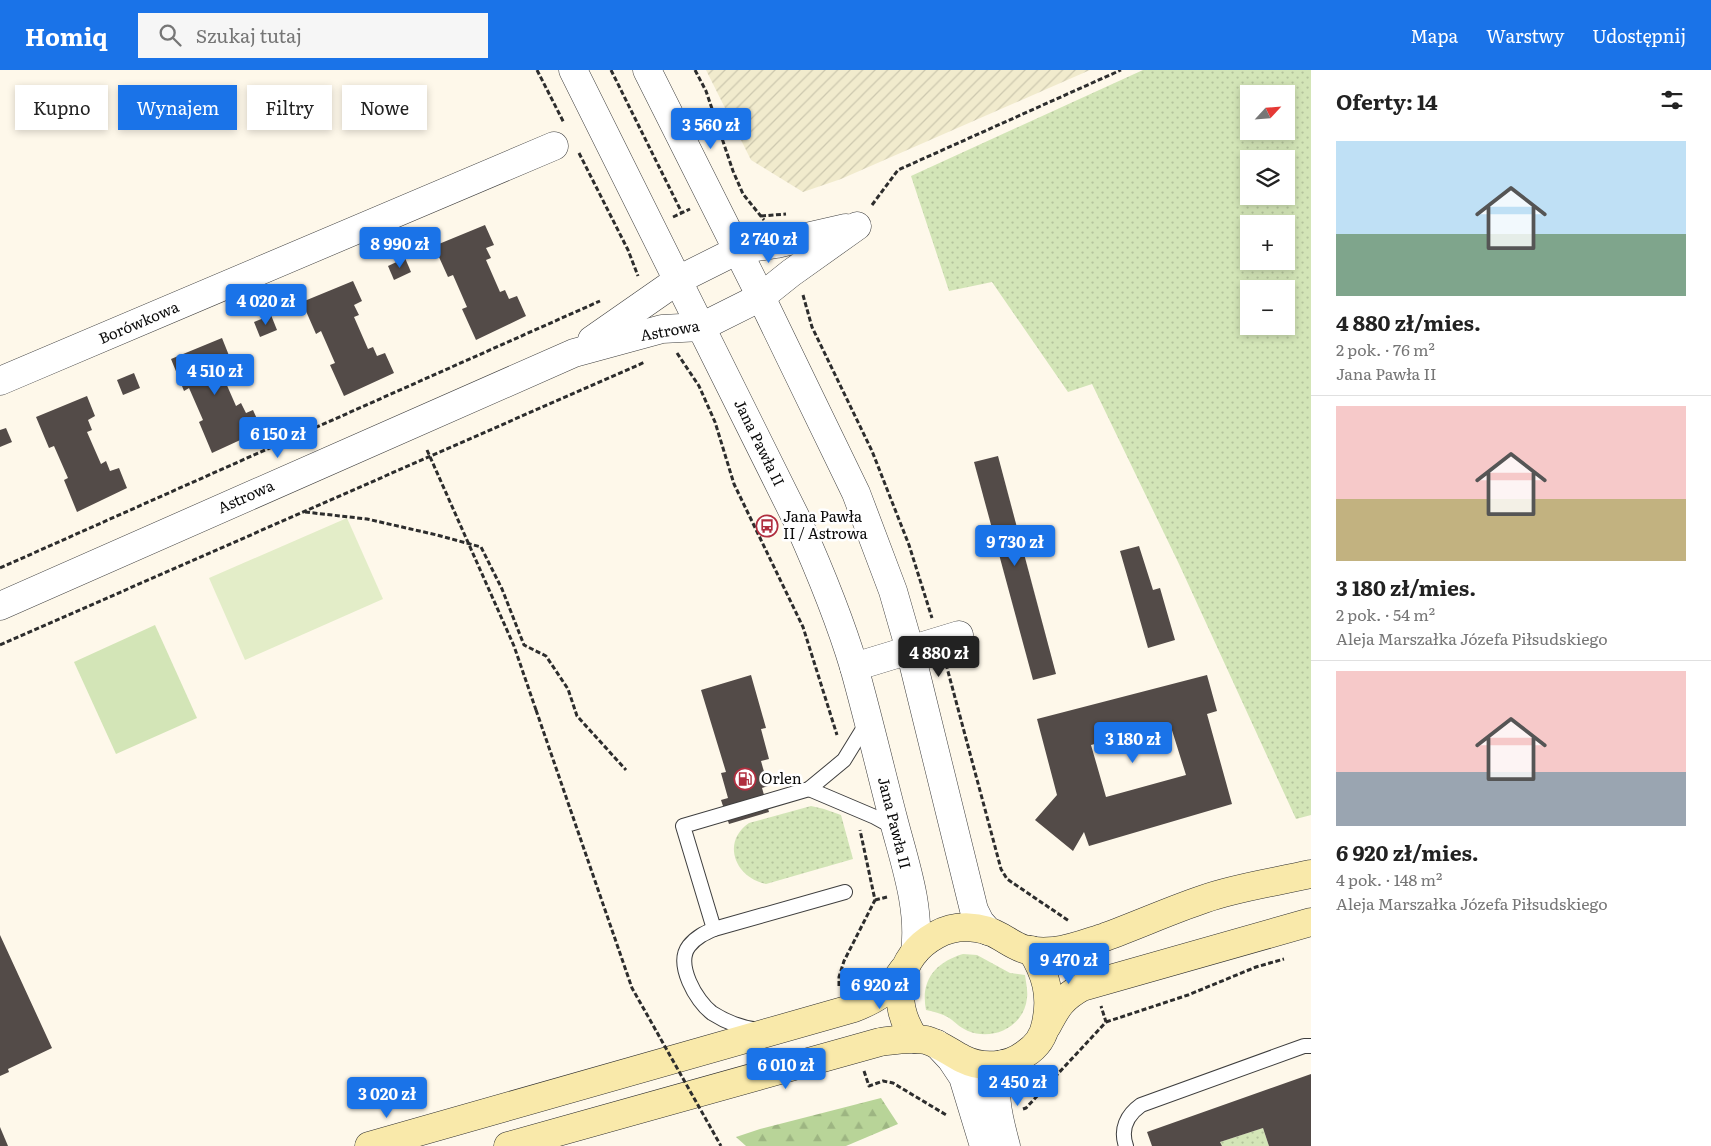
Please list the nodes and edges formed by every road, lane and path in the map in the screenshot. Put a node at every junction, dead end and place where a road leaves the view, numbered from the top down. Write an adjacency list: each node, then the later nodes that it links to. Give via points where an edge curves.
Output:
1 (538, 70): 7 (path)
2 (573, 70): 12 (street, Jana Pawła II)
3 (611, 70): 10 (path)
4 (648, 70): 9 (street)
5 (695, 70): 8 (path, via 706,91)
6 (1121, 70): 11 (path, via 898,170)
7 (566, 142): 13 (path); 25 (street, Borówkowa)
8 (739, 185): 9 (path); 14 (path)
9 (712, 198): 10 (path); 15 (street)
10 (682, 213): 12 (path)
11 (856, 226): 14 (street, Astrowa); 16 (street, Astrowa)
12 (652, 228): 13 (path); 17 (street, Jana Pawła II)
13 (624, 242): 20 (path)
14 (776, 244): 15 (street, Astrowa)
15 (738, 250): 17 (street, Astrowa); 18 (street)
16 (791, 273): 18 (street, Astrowa); 32 (path, via 805,298 812,327 872,451 909,545)
17 (678, 280): 20 (street, Astrowa); 21 (street, Jana Pawła II)
18 (762, 297): 21 (street, Astrowa); 35 (street, via 856,493 893,592)
19 (606, 299): 30 (path)
20 (649, 302): 23 (street, Astrowa)
21 (701, 327): 22 (street, Astrowa); 37 (street, Jana Pawła II, via 798,522)
22 (662, 329): 23 (street, Astrowa); 39 (path, via 699,386 715,422 734,484 803,627)
23 (574, 352): 31 (street, Astrowa)
24 (648, 361): 27 (path)
25 (0, 381)
26 (427, 450): 27 (path)
27 (430, 457): 28 (path); 29 (path)
28 (304, 512): 29 (path, via 367,519); 34 (path)
29 (469, 544): 40 (path, via 481,547 502,588 524,646 546,656 568,689 577,716); 62 (path, bridge, via 514,646 632,988)
30 (0, 568)
31 (0, 606)
32 (932, 619)
33 (959, 635): 35 (street)
34 (0, 645)
35 (910, 650): 37 (street); 50 (street, via 969,893 980,922)
36 (945, 661): 44 (path)
37 (854, 667): 38 (street, Jana Pawła II)
38 (868, 721): 41 (lane, via 844,760); 43 (street, Jana Pawła II)
39 (838, 738)
40 (626, 770)
41 (809, 789): 43 (lane); 49 (lane, via 683,826)
42 (859, 827): 47 (path)
43 (895, 828): 53 (street, Jana Pawła II, via 914,904 917,938)
44 (1001, 868)
45 (1311, 874): 51 (main road, via 1206,898 1082,945 1057,950)
46 (845, 892): 49 (lane)
47 (875, 900)
48 (1311, 922): 55 (main road, via 1082,987 1063,999)
49 (714, 928): 56 (lane, via 688,947 684,963 696,996 711,1012 731,1023)
50 (988, 930): 51 (main road, via 1016,946); 53 (main road, via 965,927 943,932 921,945)
51 (1031, 950): 55 (main road, via 1047,985 1049,1009)
52 (1293, 956): 54 (path)
53 (909, 961): 56 (main road, via 887,991 866,1003); 57 (main road, via 900,995 902,1014 907,1026)
54 (1106, 1022)
55 (1045, 1030): 59 (main road, via 1029,1052)
56 (774, 1032): 60 (main road)
57 (926, 1041): 59 (main road, via 977,1064); 61 (main road, via 892,1040 864,1046); 63 (street, via 951,1059 963,1077)
58 (1311, 1046): 65 (lane, via 1141,1105 1133,1111 1124,1127)
59 (1003, 1064): 64 (street, via 996,1100)
60 (369, 1146)
61 (508, 1146)
62 (721, 1146)
63 (984, 1146)
64 (1006, 1146)
65 (1126, 1146)

